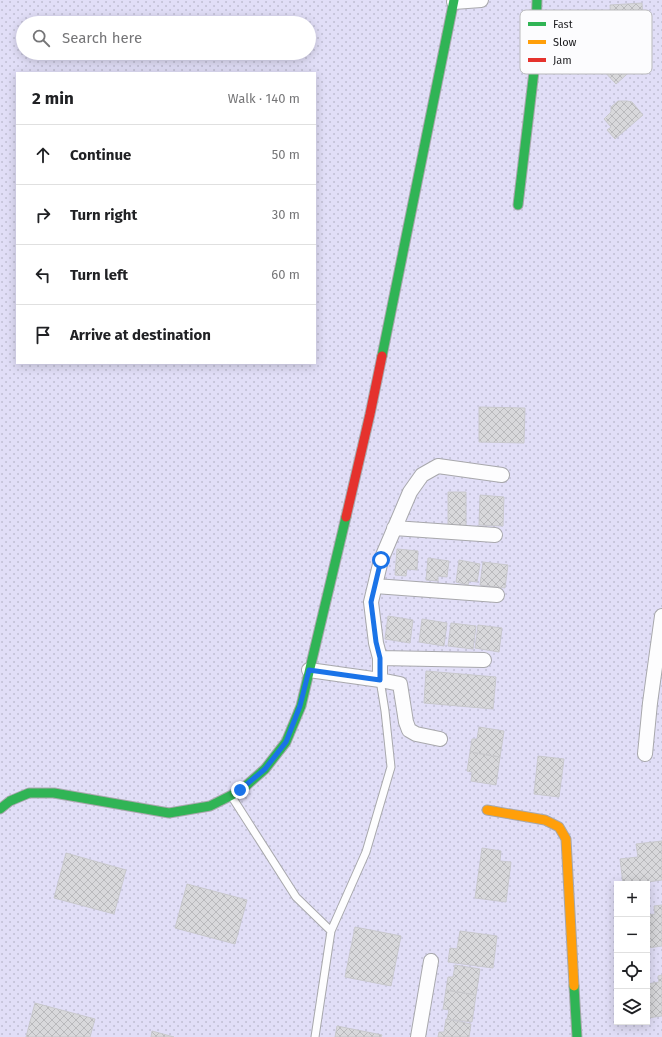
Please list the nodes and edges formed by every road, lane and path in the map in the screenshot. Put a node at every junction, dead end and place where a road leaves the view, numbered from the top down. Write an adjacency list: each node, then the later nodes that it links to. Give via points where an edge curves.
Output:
1 (481, 0): 3 (street)
2 (537, 0): 4 (street)
3 (454, 1): 15 (street, via 370,414)
4 (537, 10)
5 (534, 74): 6 (street)
6 (518, 205)
7 (502, 475): 8 (street, via 438,466 422,475 410,492)
8 (394, 528): 9 (street); 10 (street, via 381,560)
9 (495, 535)
10 (375, 586): 11 (street); 13 (street, via 371,602)
11 (497, 595)
12 (662, 616): 18 (street)
13 (380, 658): 14 (street); 16 (street)
14 (484, 660)
15 (309, 670): 16 (street); 19 (street, via 300,706 286,742 265,769)
16 (380, 680): 17 (street, via 400,684 409,730); 22 (lane, via 391,767 366,852)
17 (440, 739)
18 (645, 754)
19 (231, 796): 20 (street, via 210,806 169,813 54,793 29,793 10,801); 22 (lane, via 296,897)
20 (0, 809)
21 (487, 810): 26 (street, via 545,820 560,827 566,839)
22 (331, 931): 24 (lane)
23 (431, 962): 25 (street)
24 (315, 1037)
25 (418, 1037)
26 (577, 1037)

